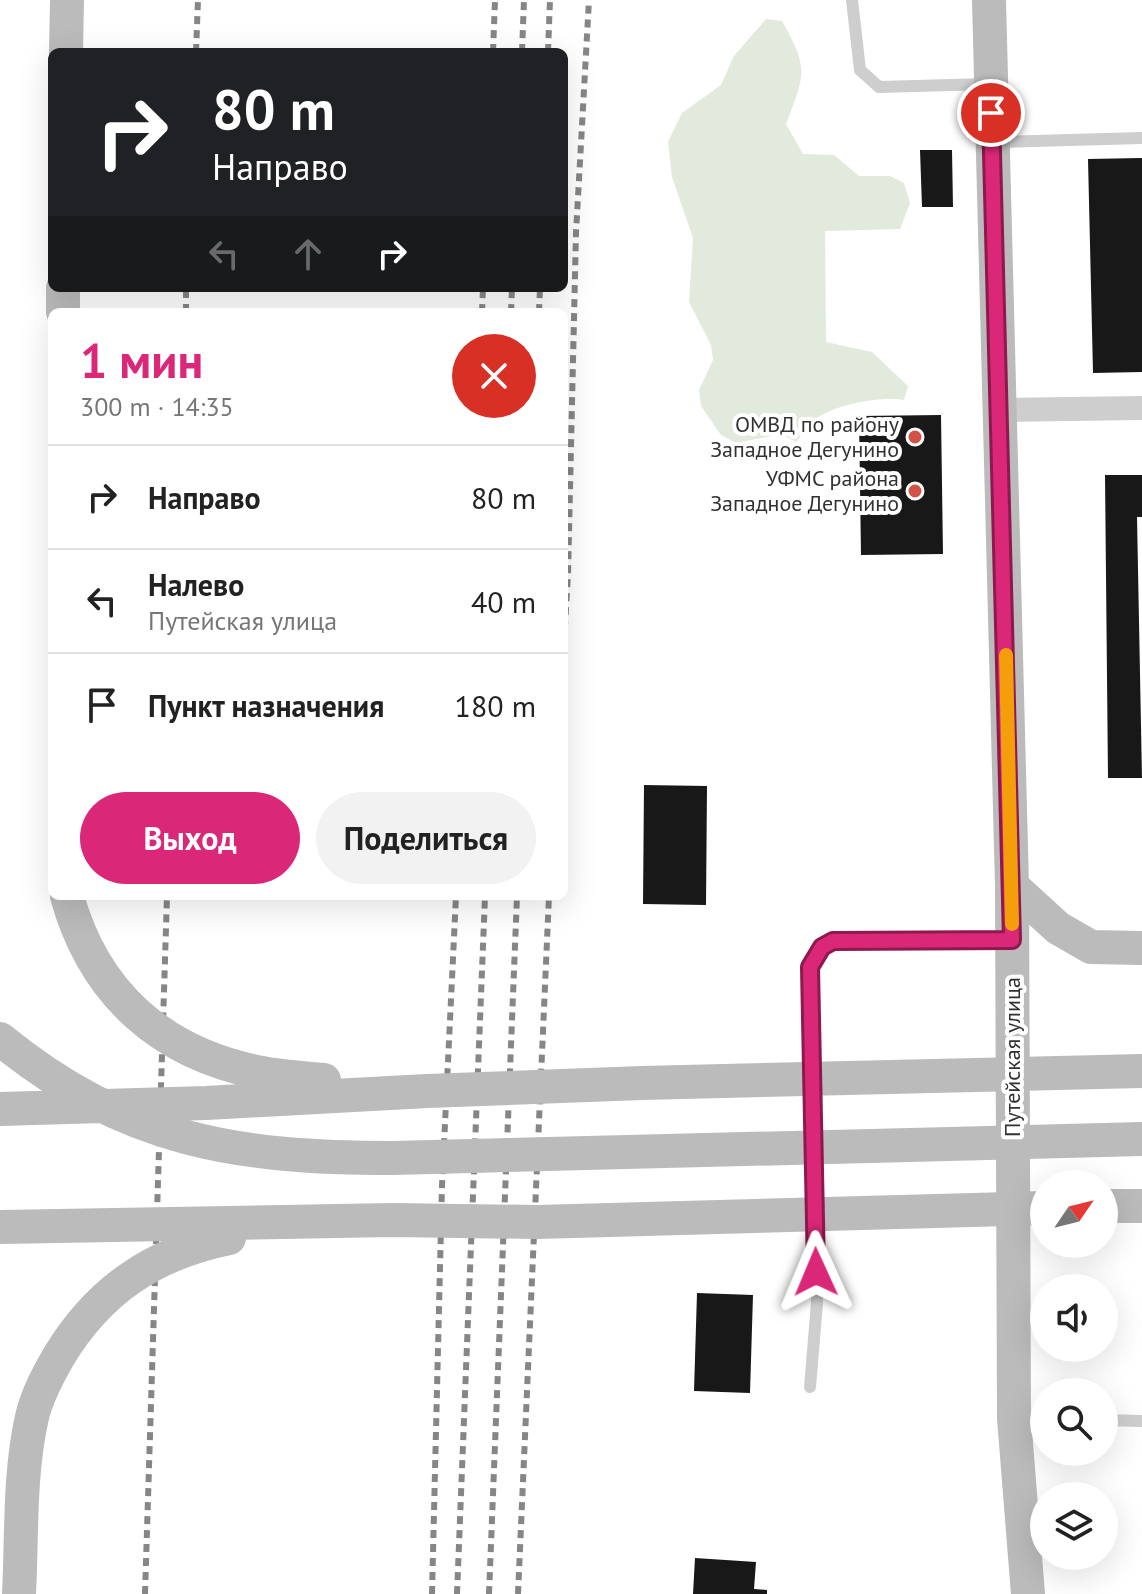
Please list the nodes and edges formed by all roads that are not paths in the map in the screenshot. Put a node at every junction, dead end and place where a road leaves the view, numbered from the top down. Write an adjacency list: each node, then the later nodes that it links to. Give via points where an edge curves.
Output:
1 (67, 0): 4 (main road)
2 (852, 0): 5 (lane, via 860,70 879,87)
3 (989, 0): 5 (main road, Путейская улица)
4 (66, 48)
5 (990, 84): 7 (main road, Путейская улица)
6 (1142, 138): 7 (lane)
7 (992, 142): 9 (main road, Путейская улица)
8 (1142, 408): 9 (street)
9 (999, 410): 10 (main road, Путейская улица)
10 (1012, 886): 12 (main road, Путейская улица); 13 (main road, via 1058,928 1091,947)
11 (68, 900): 16 (main road, bridge, via 76,928 108,984 159,1033 190,1051 263,1074)
12 (1012, 940): 24 (lane, via 833,941 822,947 810,967 817,1303); 25 (main road, Путейская улица)
13 (1142, 948)
14 (0, 1039): 18 (main road, bridge, via 31,1065 146,1126 204,1143 302,1157)
15 (1142, 1071): 16 (main road, bridge)
16 (427, 1091): 17 (main road, bridge)
17 (0, 1109)
18 (1142, 1139)
19 (1118, 1206): 20 (main road)
20 (1142, 1206)
21 (1030, 1208): 22 (main road, bridge, via 537,1222)
22 (392, 1220): 23 (main road, bridge); 29 (main road, bridge, via 197,1245 133,1274 108,1293 66,1344 32,1415)
23 (0, 1227)
24 (810, 1387)
25 (1029, 1419): 28 (main road, Путейская улица)
26 (1118, 1420): 27 (lane)
27 (1142, 1421)
28 (1020, 1591)
29 (19, 1594)

